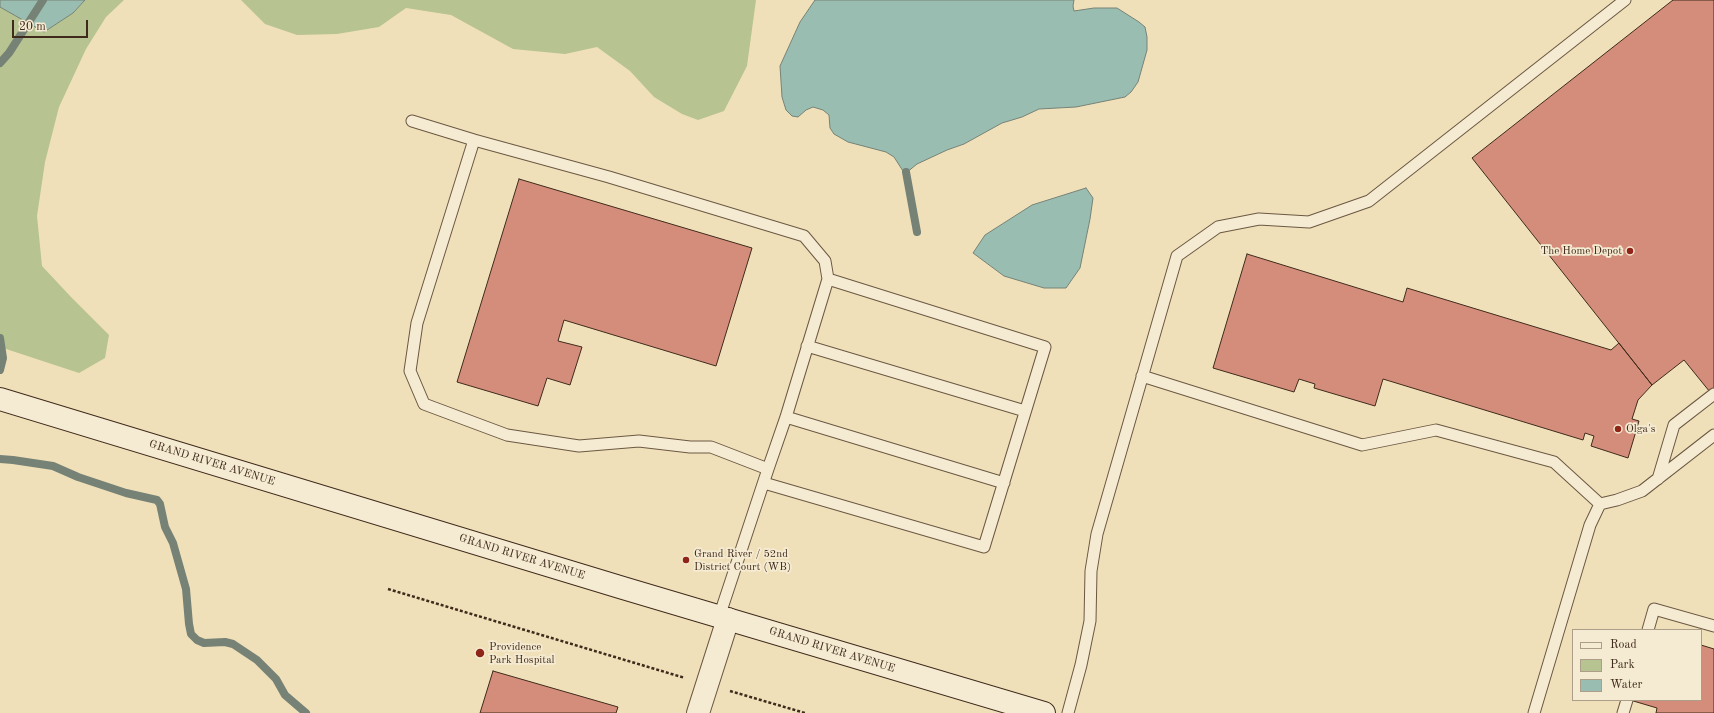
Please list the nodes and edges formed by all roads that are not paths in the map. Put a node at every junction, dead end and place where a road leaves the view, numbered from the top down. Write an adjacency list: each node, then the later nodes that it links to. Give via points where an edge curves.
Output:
1 (1625, 0): 6 (lane, via 1369,200 1309,222 1259,219 1218,227 1177,256)
2 (412, 121): 3 (lane)
3 (474, 140): 4 (lane, via 609,177 804,236 825,261); 12 (lane, via 417,323 410,371 424,404 507,435 579,446 639,441 711,447)
4 (828, 279): 5 (lane); 9 (lane, via 1045,347)
5 (807, 346): 9 (lane); 10 (lane)
6 (1142, 376): 16 (lane, via 1362,445 1436,430 1547,460 1554,462); 23 (lane, via 1097,534 1091,571 1090,621)
7 (1714, 394): 13 (lane, via 1674,425)
8 (0, 399): 17 (main road, GRAND RIVER AVENUE)
9 (1025, 410): 15 (lane)
10 (786, 417): 12 (lane); 15 (lane)
11 (1714, 435): 13 (lane)
12 (768, 469): 14 (lane)
13 (1658, 479): 16 (lane, via 1642,491)
14 (764, 483): 15 (lane, via 984,547); 17 (lane)
15 (1004, 483)
16 (1600, 504): 24 (lane, via 1590,525)
17 (724, 618): 21 (main road); 22 (main road, GRAND RIVER AVENUE)
18 (1714, 626): 19 (lane, via 1654,609)
19 (1648, 629)
20 (1627, 701): 25 (lane)
21 (698, 713)
22 (1044, 713)
23 (1068, 713)
24 (1534, 713)
25 (1623, 713)

